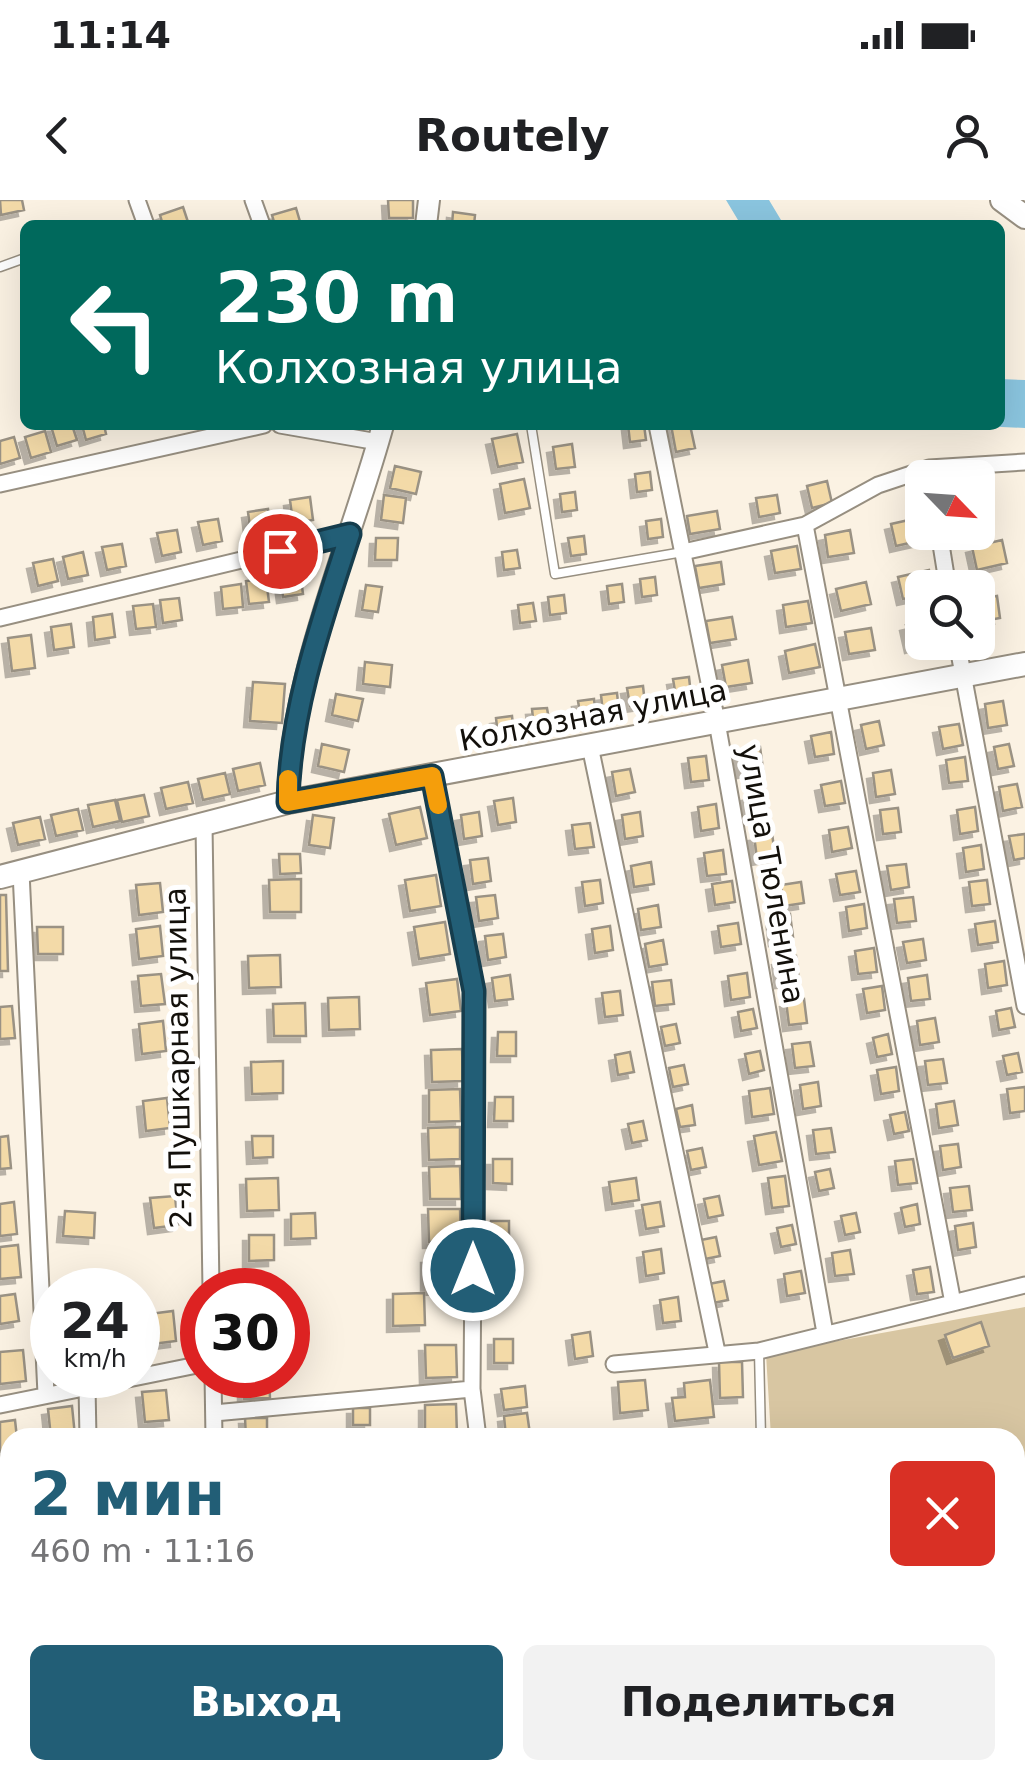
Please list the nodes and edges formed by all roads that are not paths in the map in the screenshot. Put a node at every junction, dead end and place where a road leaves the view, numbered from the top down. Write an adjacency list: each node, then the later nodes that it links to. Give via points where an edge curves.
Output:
1 (1002, 200): 2 (main road)
2 (1025, 217)
3 (242, 430): 11 (street)
4 (336, 430): 7 (street)
5 (532, 430): 14 (lane, via 554,574)
6 (659, 430): 14 (street, улица Тюленина)
7 (381, 434): 13 (street)
8 (1025, 462): 9 (street)
9 (995, 465)
10 (905, 479): 12 (street, via 878,485)
11 (0, 484)
12 (806, 525): 14 (street); 19 (street)
13 (350, 534): 15 (street); 23 (street, via 312,650 288,767)
14 (683, 552): 20 (street, улица Тюленина)
15 (0, 618)
16 (960, 660): 18 (street)
17 (1025, 664): 18 (main road, Колхозная улица)
18 (962, 674): 19 (main road, Колхозная улица); 26 (street)
19 (841, 698): 20 (main road, Колхозная улица); 30 (street)
20 (717, 722): 21 (main road, Колхозная улица); 31 (street, улица Тюленина)
21 (590, 746): 22 (main road, Колхозная улица); 33 (street)
22 (432, 776): 23 (main road, Колхозная улица); 35 (street, via 474,991)
23 (288, 802): 24 (main road, Колхозная улица)
24 (204, 825): 25 (main road, Колхозная улица); 28 (street, 2-я Пушкарная улица)
25 (11, 874): 27 (street)
26 (1025, 1006)
27 (38, 1268)
28 (212, 1268)
29 (1025, 1285): 30 (street)
30 (954, 1303): 31 (street)
31 (825, 1333): 32 (street)
32 (760, 1351): 33 (street); 44 (lane)
33 (717, 1352): 34 (street)
34 (614, 1364)
35 (472, 1389): 40 (street); 43 (street)
36 (30, 1398): 39 (street)
37 (86, 1398): 41 (street)
38 (214, 1398): 40 (street)
39 (0, 1405)
40 (214, 1413): 42 (street)
41 (88, 1428)
42 (214, 1428)
43 (477, 1428)
44 (762, 1428)

